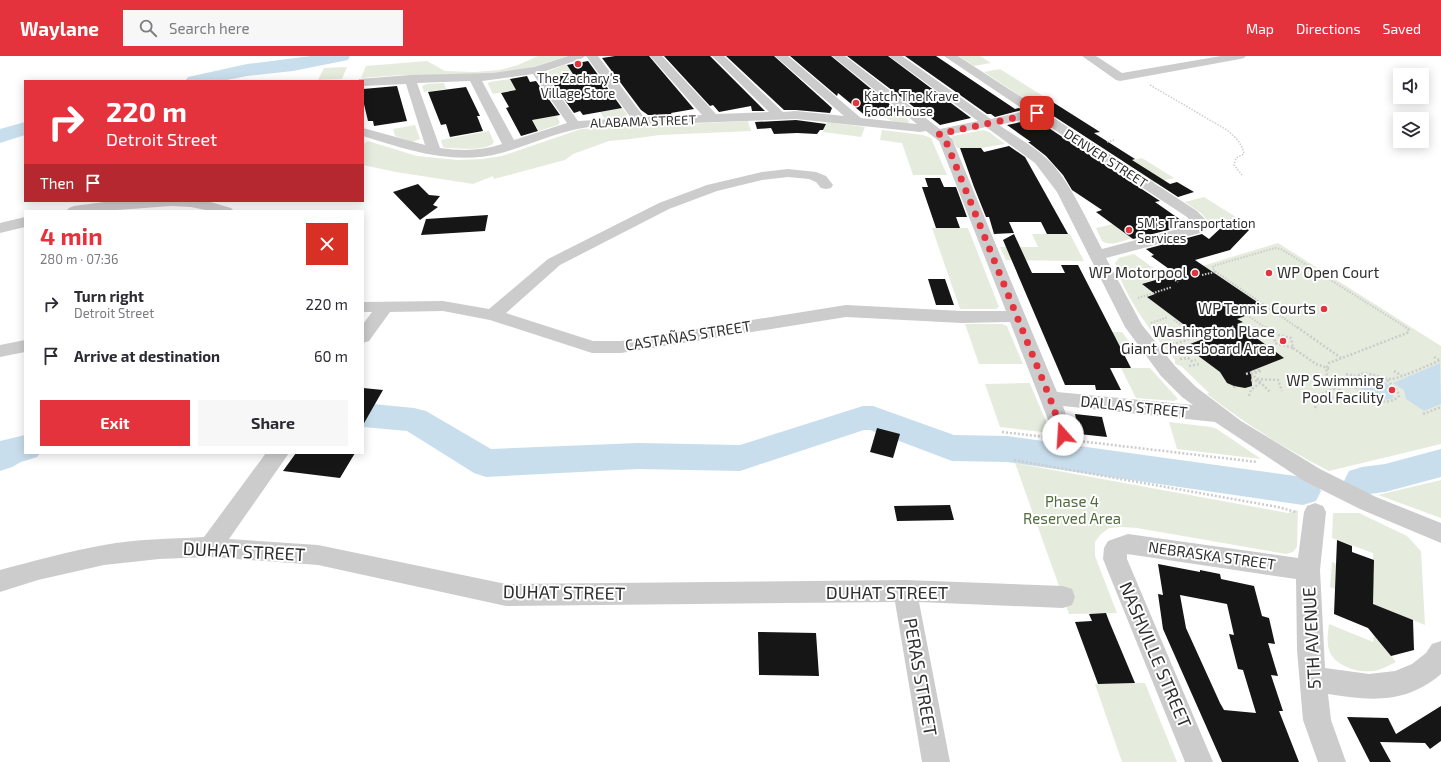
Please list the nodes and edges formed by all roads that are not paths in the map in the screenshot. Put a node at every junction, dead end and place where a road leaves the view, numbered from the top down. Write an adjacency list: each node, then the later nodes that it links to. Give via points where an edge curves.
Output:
1 (580, 56): 11 (street)
2 (592, 56): 18 (street)
3 (656, 56): 17 (street)
4 (718, 56): 16 (street)
5 (781, 56): 19 (street)
6 (838, 56): 22 (street)
7 (895, 56): 20 (street)
8 (950, 56): 15 (street, DENVER STREET)
9 (1088, 56): 10 (street, via 1120,77)
10 (1240, 56)
11 (536, 70): 13 (street); 21 (street)
12 (410, 79): 13 (street); 14 (street); 25 (street)
13 (475, 79): 24 (street)
14 (364, 82)
15 (1037, 113): 20 (street, ALABAMA STREET); 33 (street, DENVER STREET, via 1201,222 1200,227 1194,230)
16 (779, 115): 17 (street, ALABAMA STREET); 19 (street, ALABAMA STREET)
17 (712, 118): 18 (street, ALABAMA STREET)
18 (640, 121): 21 (street, ALABAMA STREET, via 589,122)
19 (856, 121): 22 (street, ALABAMA STREET)
20 (989, 123): 22 (street, ALABAMA STREET); 33 (street, via 1040,160 1049,170 1062,187)
21 (576, 125): 24 (street, ALABAMA STREET)
22 (934, 130): 37 (street, via 945,139)
23 (364, 132): 25 (street, ALABAMA STREET)
24 (510, 146): 25 (street, ALABAMA STREET, via 484,152)
25 (434, 151)
26 (826, 185): 36 (street, via 821,179 811,175 788,173 762,176 712,188 664,206 554,262)
27 (170, 202): 30 (street, via 206,205)
28 (170, 202): 29 (street)
29 (84, 210)
30 (223, 210)
31 (24, 222): 32 (street)
32 (0, 228)
33 (1098, 255): 42 (street, via 1124,311 1146,344 1177,381)
34 (364, 307): 35 (street, CASTAÑAS STREET)
35 (384, 308): 36 (street, CASTAÑAS STREET, via 443,306); 38 (street)
36 (493, 315): 37 (street, CASTAÑAS STREET, via 592,347 621,347 846,311 962,317)
37 (1017, 316): 41 (street)
38 (364, 336)
39 (24, 346): 40 (street)
40 (0, 351)
41 (1050, 398): 42 (street, DALLAS STREET); 43 (street)
42 (1218, 415): 46 (street, via 1312,475 1368,503)
43 (1061, 438)
44 (277, 454): 47 (street)
45 (1309, 513): 49 (street, 5TH AVENUE)
46 (1441, 533)
47 (210, 547): 50 (street, DUHAT STREET, via 104,555); 51 (street, DUHAT STREET, via 318,555 506,595)
48 (1116, 548): 49 (street, NEBRASKA STREET, via 1128,544); 56 (street, NASHVILLE STREET, via 1115,559)
49 (1308, 570): 54 (street, 5TH AVENUE)
50 (0, 581)
51 (905, 591): 52 (street, DUHAT STREET); 55 (street, PERAS STREET)
52 (1063, 597)
53 (1441, 653): 54 (street, via 1431,666 1418,675 1390,686 1375,688)
54 (1313, 679): 57 (street, 5TH AVENUE, via 1318,720)
55 (936, 762)
56 (1199, 762)
57 (1332, 762)

